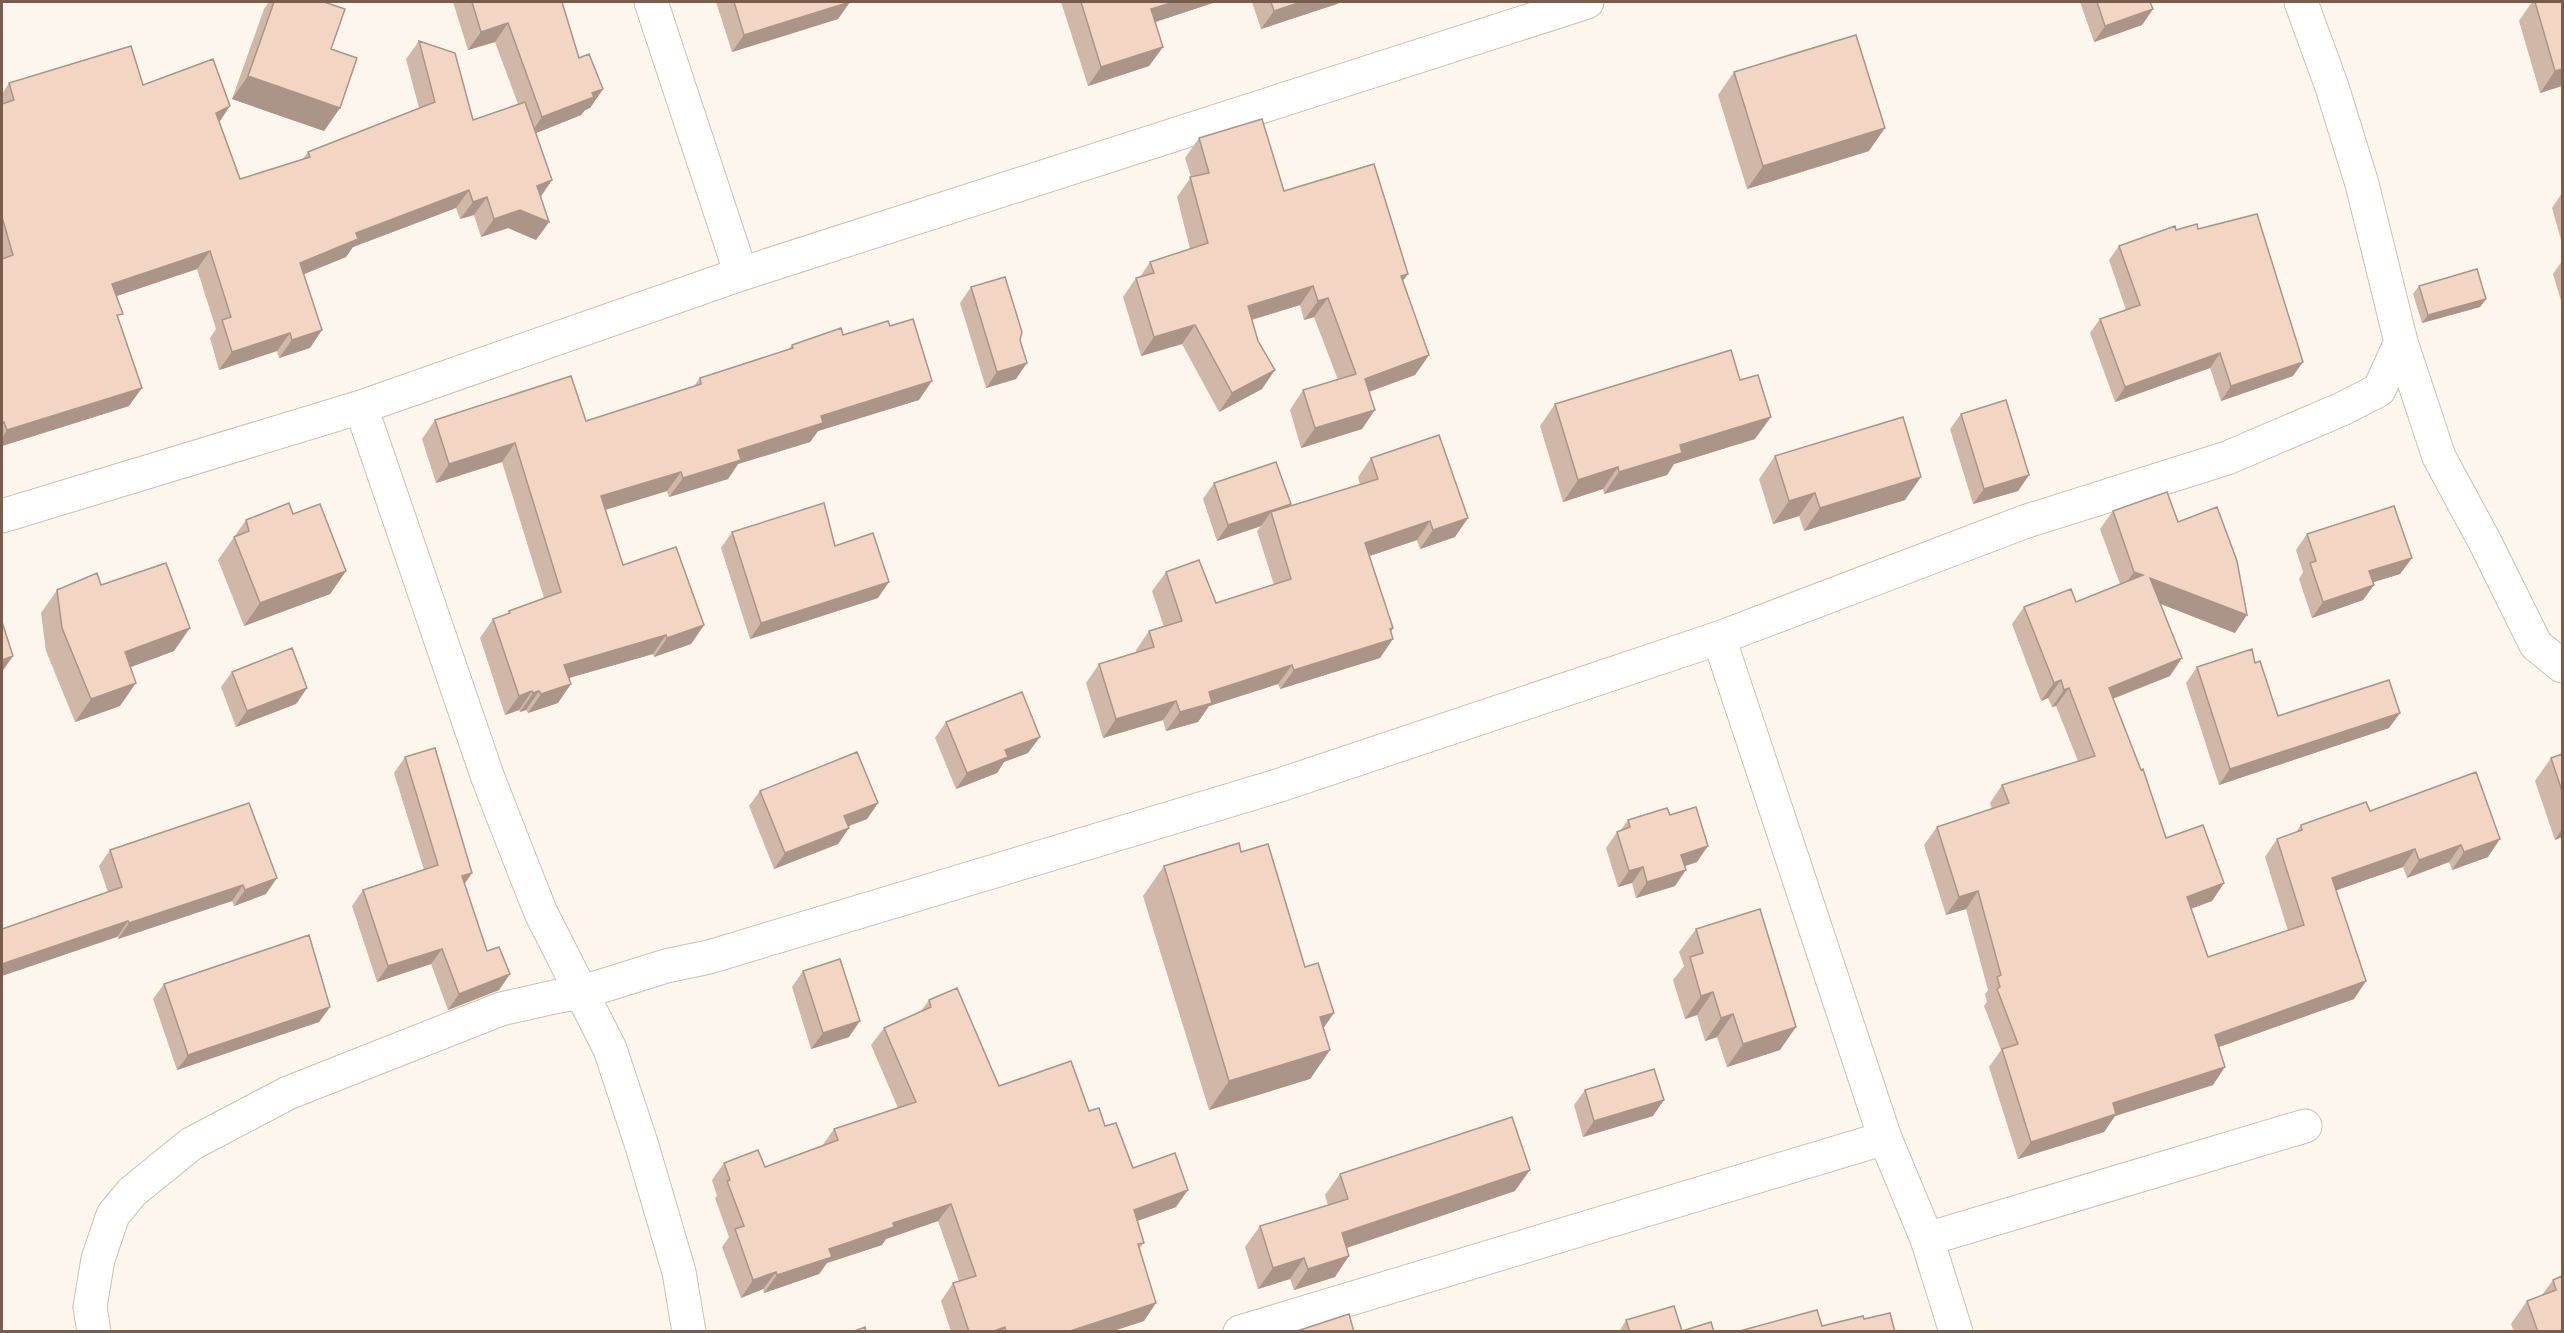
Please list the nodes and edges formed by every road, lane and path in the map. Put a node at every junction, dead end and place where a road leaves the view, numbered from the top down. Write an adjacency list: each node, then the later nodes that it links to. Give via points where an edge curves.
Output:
1 (651, 2): 4 (street)
2 (1587, 2): 4 (street)
3 (2301, 2): 5 (street, via 2362,184)
4 (741, 274): 6 (street)
5 (2401, 342): 8 (street, via 2379,390 2342,409 2227,458 2024,522); 9 (street, via 2439,458 2536,645)
6 (362, 407): 7 (street); 10 (street, via 488,777 541,913)
7 (2, 516)
8 (1719, 638): 10 (street, via 1280,785); 12 (street)
9 (2562, 666)
10 (583, 992): 14 (street, via 501,1009 288,1093 191,1144 132,1192 113,1215 98,1259 90,1307); 15 (street, via 610,1049 642,1146 679,1272)
11 (2305, 1126): 13 (street)
12 (1885, 1138): 13 (street); 16 (street)
13 (1927, 1239): 17 (street)
14 (94, 1332)
15 (689, 1332)
16 (1240, 1332)
17 (1956, 1332)

